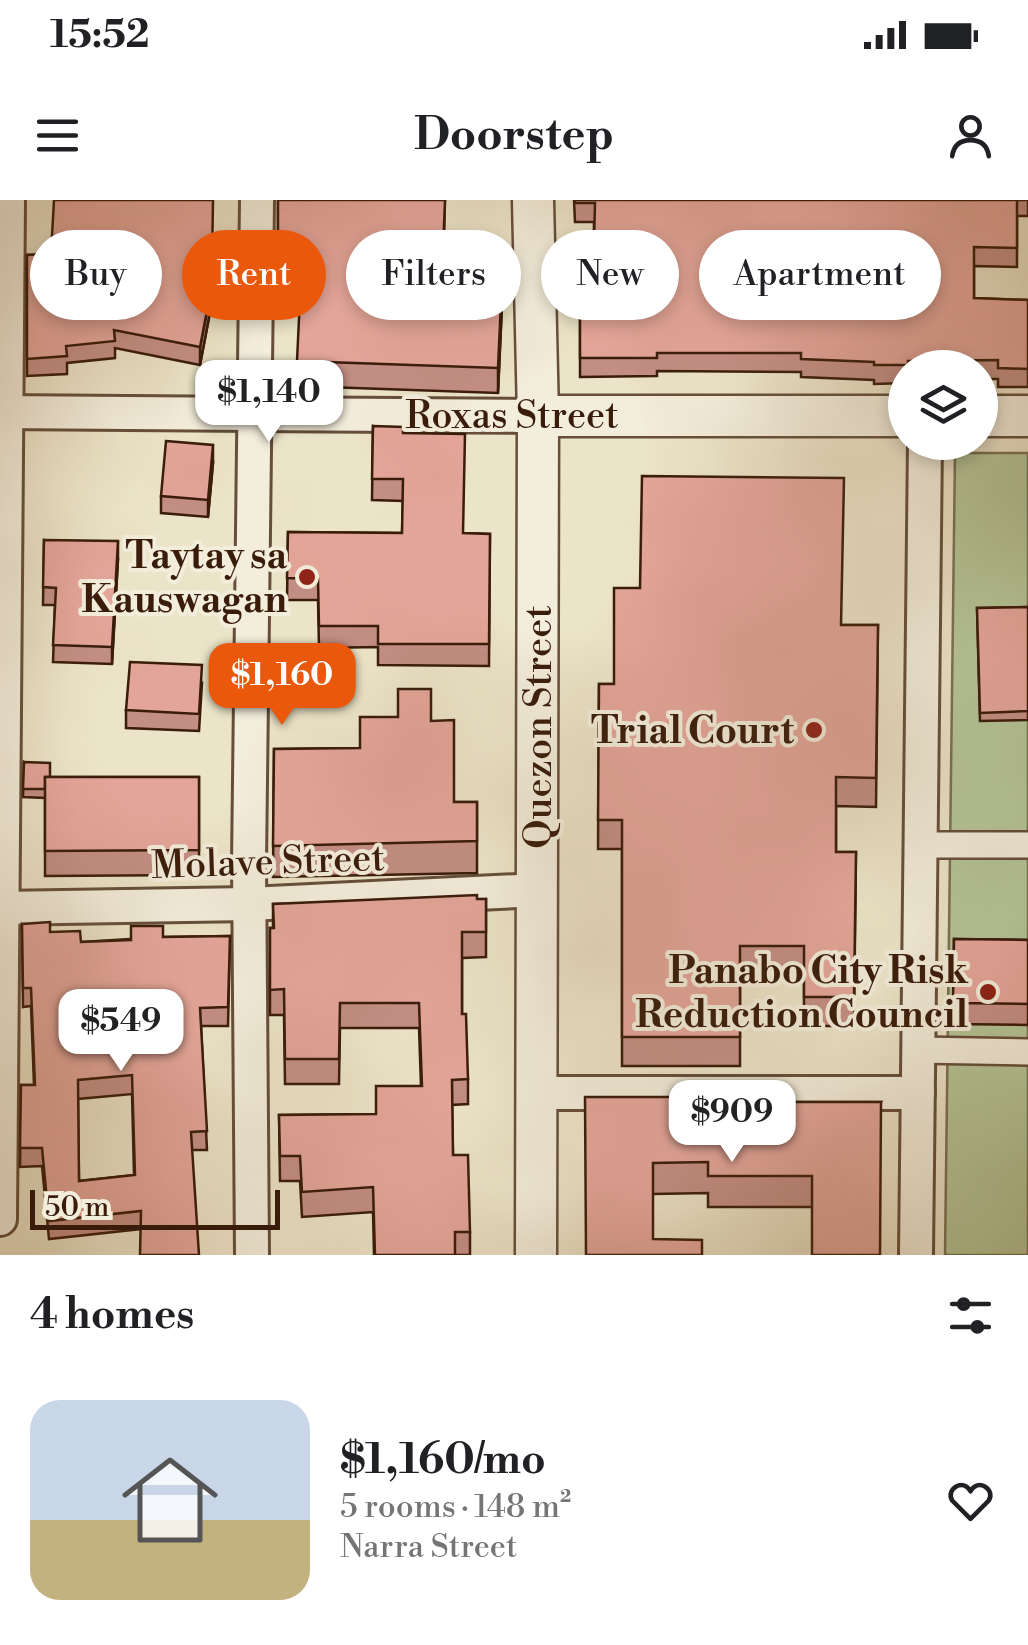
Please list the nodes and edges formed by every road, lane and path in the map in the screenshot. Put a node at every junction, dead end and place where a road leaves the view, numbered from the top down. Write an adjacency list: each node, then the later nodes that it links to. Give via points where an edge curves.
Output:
1 (8, 200): 4 (street)
2 (256, 200): 5 (street)
3 (533, 200): 6 (street, Quezon Street)
4 (4, 412): 5 (street, Roxas Street); 15 (street)
5 (254, 413): 6 (street, Roxas Street); 14 (street)
6 (538, 416): 7 (street, Roxas Street); 13 (street, Quezon Street)
7 (888, 416)
8 (998, 416): 9 (street)
9 (1028, 416)
10 (926, 460): 12 (street)
11 (1028, 845): 12 (street)
12 (921, 846): 16 (street)
13 (538, 890): 14 (street, Molave Street); 18 (street, Quezon Street)
14 (249, 904): 15 (street, Molave Street); 21 (street)
15 (1, 908): 20 (street)
16 (918, 1050): 17 (street); 19 (street)
17 (1028, 1052)
18 (537, 1093): 19 (street); 22 (street, Quezon Street)
19 (918, 1093): 23 (street)
20 (0, 1218)
21 (252, 1255)
22 (536, 1255)
23 (916, 1255)

